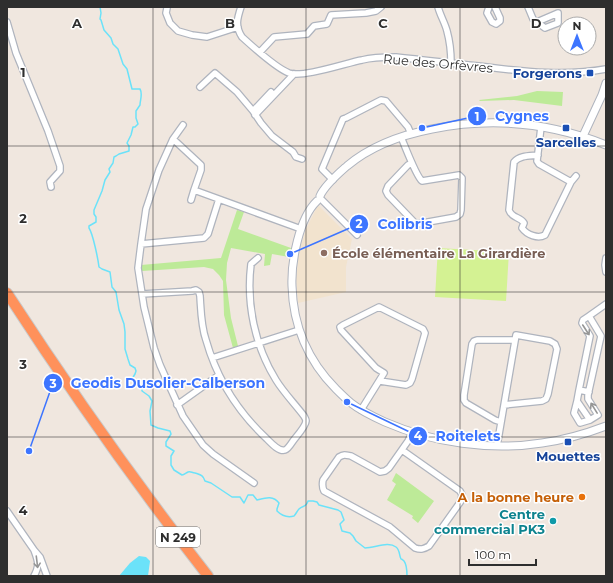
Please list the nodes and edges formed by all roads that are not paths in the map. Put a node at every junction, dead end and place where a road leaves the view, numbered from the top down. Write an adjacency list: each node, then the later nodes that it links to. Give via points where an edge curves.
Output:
1 (381, 7): 8 (street, via 376,11)
2 (438, 7): 13 (street, via 447,31)
3 (489, 7): 4 (street, via 487,13 496,24 500,22 500,18)
4 (495, 7)
5 (528, 7): 10 (street)
6 (167, 8): 11 (street, via 170,23 178,31 192,35 206,37)
7 (240, 8): 11 (street)
8 (365, 10): 12 (street, via 331,15 327,24 314,26 307,34 274,37)
9 (7, 22): 33 (street, via 16,53 60,166 60,171 50,182)
10 (537, 22)
11 (238, 27): 12 (street, via 242,37)
12 (260, 52): 15 (street, via 280,68)
13 (451, 63): 14 (street, Rue des Orfèvres, via 549,73); 15 (street, Rue des Orfèvres, via 384,57 363,59 311,72)
14 (606, 69)
15 (292, 73): 19 (street)
16 (606, 83): 18 (street)
17 (200, 86): 19 (street, via 215,73 237,92)
18 (604, 95): 23 (street)
19 (254, 113): 28 (street, via 272,136 296,157)
20 (183, 125): 25 (street)
21 (541, 127): 22 (street, via 478,123); 23 (street); 27 (street)
22 (411, 134): 24 (street); 31 (street, via 386,100 381,100 343,119 322,170)
23 (583, 136): 26 (street)
24 (401, 137): 29 (street); 31 (street, via 366,152)
25 (173, 139): 34 (street, via 201,165 202,170); 40 (street, via 151,191)
26 (606, 145)
27 (538, 155): 32 (street, via 539,164); 32 (street, via 517,158 514,162 509,210 510,214 523,220 522,228 525,232 536,237 545,235)
28 (302, 159)
29 (412, 163): 29 (street, via 422,180 459,175 462,178 460,214 456,217 417,224 388,195 388,186)
30 (576, 176): 32 (street)
31 (333, 180): 36 (street, via 322,192)
32 (572, 182)
33 (51, 187)
34 (194, 190): 35 (street); 37 (street)
35 (219, 199): 38 (street); 40 (street, via 208,234 204,238)
36 (320, 199): 38 (street, via 313,206); 39 (street)
37 (191, 200)
38 (301, 229): 49 (street, via 293,260 292,279 292,296)
39 (357, 235)
40 (141, 244): 45 (street, via 138,268)
41 (258, 258): 51 (street, via 251,264 249,276 252,314)
42 (606, 258): 43 (street)
43 (606, 272)
44 (7, 293): 73 (highway, N 249, via 148,498)
45 (142, 294): 52 (street, via 192,290 199,292 205,339); 58 (street, via 154,348)
46 (606, 304): 48 (street)
47 (7, 305): 72 (highway, N 249, via 104,448)
48 (589, 316): 55 (street, one-way to 55, via 582,320 590,336); 56 (street, via 601,336)
49 (299, 330): 51 (street); 60 (street, via 321,372 350,403)
50 (515, 338): 59 (street); 59 (street, via 550,341 555,344 556,349 546,399); 62 (street, via 477,340 472,344 464,400)
51 (259, 343): 52 (street); 53 (street, via 277,381 306,420 306,424 287,449 279,449 253,425)
52 (212, 358): 53 (street)
53 (219, 375): 58 (street)
54 (380, 381): 54 (street, via 384,373 376,368 340,327 379,307 423,329 425,333 410,383 406,385); 60 (street)
55 (579, 390): 56 (street); 57 (street)
56 (589, 392): 61 (street, one-way to 56, via 598,415 588,399)
57 (577, 401): 61 (street); 61 (street, via 574,414 580,423)
58 (177, 405): 67 (street, via 203,445)
59 (504, 405): 62 (street)
60 (361, 410): 64 (street)
61 (590, 420)
62 (501, 422): 65 (street)
63 (606, 426): 65 (street, via 557,441)
64 (412, 433): 65 (street, via 450,442); 66 (street)
65 (497, 446)
66 (402, 450): 66 (street, via 389,468 380,472 351,456 343,455 323,480 322,488 324,492 390,528 415,548 425,549 461,502 462,495)
67 (254, 483)
68 (7, 511): 69 (street)
69 (34, 550): 70 (street, one-way to 70, via 38,563); 71 (street, via 40,557)
70 (35, 576): 71 (street)
71 (46, 576)
72 (200, 576)
73 (208, 576)

